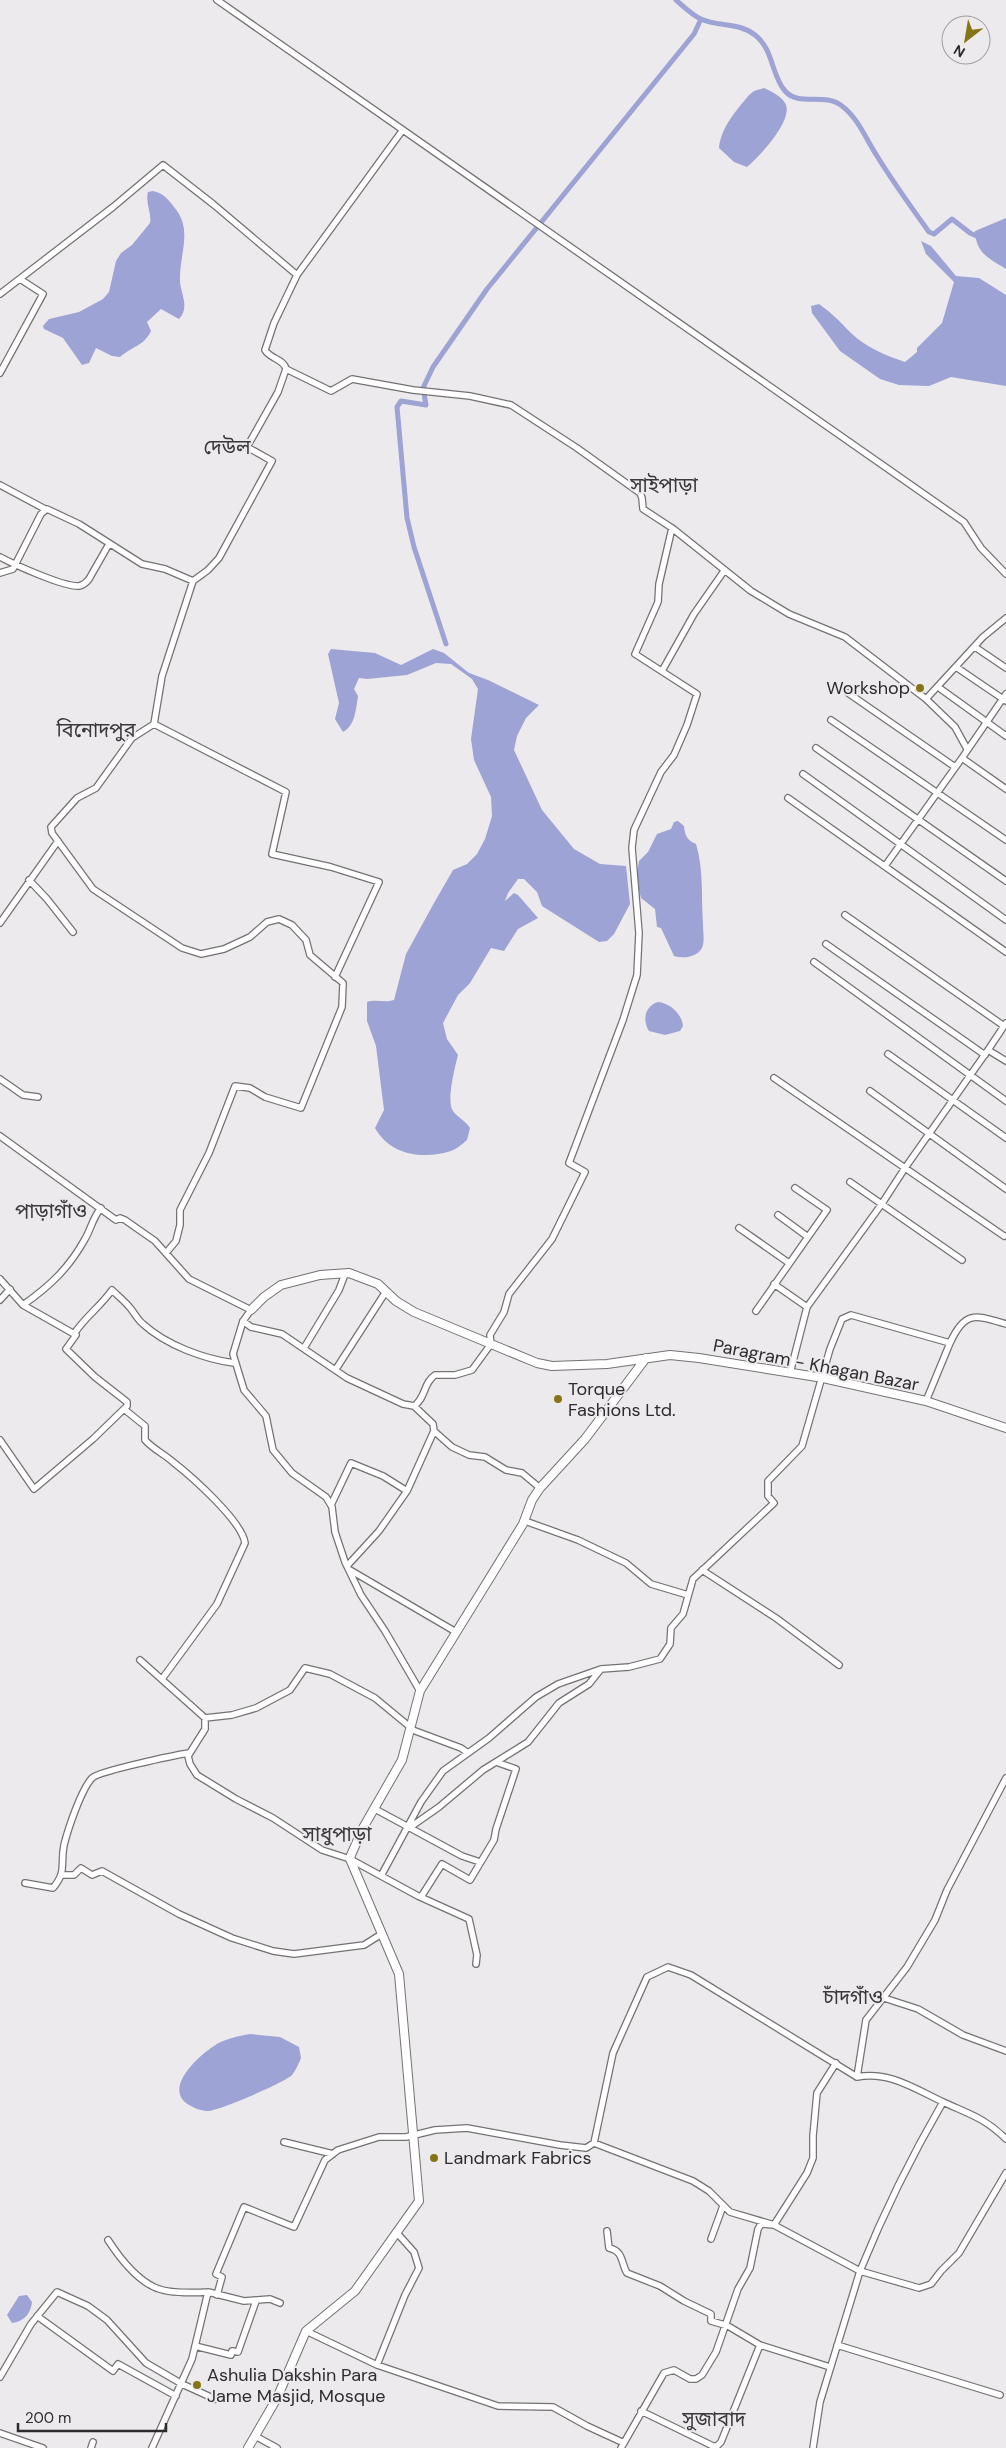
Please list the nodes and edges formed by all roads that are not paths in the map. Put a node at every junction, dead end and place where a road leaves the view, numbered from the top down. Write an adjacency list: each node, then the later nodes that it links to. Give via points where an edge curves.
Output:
1 (217, 0): 2 (street)
2 (402, 131): 3 (street); 16 (street, via 622,281 964,522 981,548)
3 (297, 275): 4 (street, via 163,165); 6 (street, via 265,350 284,363)
4 (20, 279): 5 (street); 7 (street, via 43,294)
5 (0, 294)
6 (286, 369): 10 (street, via 331,391 352,379 511,405 640,494 643,509); 17 (street, via 278,392 247,447 272,461 219,558)
7 (0, 373)
8 (0, 485): 9 (street)
9 (45, 509): 11 (street, via 79,524); 13 (street)
10 (672, 528): 14 (street); 22 (street, via 658,602 635,654)
11 (109, 544): 13 (street, via 89,579 78,586 36,575); 17 (street, via 142,564)
12 (0, 557): 13 (street)
13 (14, 565): 15 (street, via 13,569)
14 (724, 571): 22 (street, via 694,614); 26 (street, via 789,614 845,637)
15 (0, 573)
16 (1006, 574)
17 (193, 581): 29 (street, via 162,676)
18 (1006, 618): 19 (street)
19 (975, 647): 20 (street); 21 (street)
20 (956, 667): 23 (street); 25 (street)
21 (1006, 668)
22 (662, 670): 95 (street, via 697,694 674,755 661,772 634,830 632,848 639,933 637,975 569,1163 585,1172 552,1239 509,1294 504,1312 490,1335)
23 (938, 687): 26 (street); 28 (street)
24 (848, 693): 34 (street)
25 (1005, 698): 28 (street)
26 (926, 699): 32 (street, via 955,727)
27 (831, 720): 37 (street)
28 (986, 722): 30 (street); 32 (street)
29 (154, 724): 41 (street, via 132,738 96,788 77,798 51,826); 53 (street, via 286,792 272,854 379,882)
30 (1006, 736)
31 (816, 748): 39 (street)
32 (967, 750): 33 (street)
33 (962, 758): 34 (street); 36 (street)
34 (955, 767): 37 (street)
35 (803, 774): 42 (street)
36 (1006, 789)
37 (938, 792): 39 (street); 40 (street)
38 (788, 798): 43 (street)
39 (918, 820): 42 (street); 45 (street)
40 (1006, 840)
41 (58, 841): 44 (street); 53 (street, via 93,888 182,948 201,954 224,949 250,937 267,922 279,919 292,925 306,940 310,955)
42 (901, 844): 43 (street); 47 (street)
43 (885, 866): 51 (street)
44 (29, 880): 48 (street); 49 (street)
45 (1006, 881)
46 (845, 914): 54 (street)
47 (1006, 920)
48 (0, 923)
49 (72, 932)
50 (826, 944): 55 (street)
51 (1006, 952)
52 (814, 962): 58 (street)
53 (335, 977): 78 (street, via 343,983 342,1007 301,1108 265,1097 250,1088 235,1086 209,1153 180,1210 176,1241)
54 (1005, 1024): 55 (street)
55 (986, 1052): 57 (street); 58 (street)
56 (888, 1054): 63 (street)
57 (1006, 1061)
58 (970, 1076): 63 (street); 64 (street)
59 (774, 1078): 68 (street)
60 (0, 1079): 62 (street, via 23,1095)
61 (870, 1091): 65 (street)
62 (38, 1098)
63 (952, 1101): 65 (street); 67 (street)
64 (1006, 1101)
65 (929, 1134): 68 (street); 71 (street)
66 (0, 1136): 73 (street)
67 (1006, 1138)
68 (904, 1168): 72 (street); 76 (street)
69 (850, 1182): 72 (street)
70 (795, 1188): 77 (street, via 827,1210)
71 (1006, 1189)
72 (881, 1205): 79 (street); 88 (street)
73 (100, 1208): 78 (street, via 116,1220 120,1218 146,1234); 87 (street, via 64,1272)
74 (778, 1215): 77 (street)
75 (740, 1228): 80 (street)
76 (1004, 1236)
77 (808, 1237): 80 (street)
78 (166, 1253): 89 (street, via 189,1279)
79 (962, 1260)
80 (790, 1263): 83 (street)
81 (345, 1274): 85 (street, Paragram - Khagan Bazar, via 371,1280); 89 (street, Paragram - Khagan Bazar, via 298,1279 264,1297); 96 (street, via 339,1290)
82 (0, 1279): 84 (street)
83 (774, 1284): 88 (street); 90 (street)
84 (10, 1289): 86 (street); 87 (street)
85 (385, 1293): 95 (street, Paragram - Khagan Bazar, via 414,1312); 99 (street)
86 (0, 1300)
87 (23, 1305): 93 (street)
88 (807, 1307): 100 (street)
89 (251, 1310): 91 (street)
90 (756, 1311)
91 (243, 1321): 96 (street, via 251,1327 282,1334); 98 (street, via 233,1354)
92 (1006, 1324): 94 (street, via 982,1317 973,1318 958,1325)
93 (74, 1334): 98 (street, via 112,1290 142,1324 160,1336 193,1354); 104 (street, via 66,1349 127,1402)
94 (950, 1343): 101 (street, via 851,1315 839,1324); 102 (street)
95 (491, 1344): 97 (street, Paragram - Khagan Bazar, via 530,1361 552,1366 607,1364); 103 (street, via 472,1370 455,1375 440,1373 429,1379 420,1402)
96 (304, 1348): 99 (street)
97 (646, 1358): 100 (street, Paragram - Khagan Bazar, via 670,1355); 108 (street, via 585,1439)
98 (234, 1363): 110 (street, via 244,1390 266,1416 273,1450 292,1473 326,1497)
99 (336, 1369): 103 (street, via 357,1383)
100 (790, 1373): 101 (street, Paragram - Khagan Bazar)
101 (823, 1378): 102 (street, Paragram - Khagan Bazar); 113 (street, via 802,1446 768,1481 768,1496 774,1503)
102 (926, 1401): 105 (street, Paragram - Khagan Bazar)
103 (414, 1406): 106 (street, via 433,1424)
104 (124, 1409): 107 (street, via 34,1489); 119 (street, via 145,1426 145,1440 151,1447 202,1487 234,1521 245,1543 217,1604)
105 (1006, 1428)
106 (434, 1431): 108 (street, via 452,1447 469,1455 485,1457 506,1470 522,1473); 109 (street)
107 (0, 1440)
108 (540, 1488): 111 (street)
109 (407, 1491): 110 (street, via 383,1476 351,1463); 112 (street)
110 (331, 1505): 112 (street, via 335,1532)
111 (525, 1521): 114 (street, via 578,1540 626,1563 652,1584); 115 (street)
112 (348, 1568): 115 (street); 120 (street)
113 (702, 1570): 114 (street, via 693,1579); 117 (street, via 776,1618)
114 (688, 1595): 118 (street, via 683,1614 671,1628 670,1644 660,1659 629,1667)
115 (456, 1632): 120 (street)
116 (140, 1660): 119 (street)
117 (839, 1665)
118 (601, 1669): 124 (street, via 558,1684 536,1697); 125 (street, via 589,1684 559,1703 528,1742)
119 (162, 1679): 121 (street)
120 (420, 1691): 122 (street)
121 (205, 1718): 122 (street, via 256,1708 290,1690 306,1668 330,1674 375,1698); 123 (street, via 205,1730)
122 (410, 1728): 124 (street); 127 (street, via 402,1760)
123 (189, 1752): 129 (street, via 188,1759 197,1775 322,1850); 131 (street, via 94,1776 85,1789 64,1845)
124 (468, 1753): 128 (street, via 443,1771 421,1802)
125 (496, 1762): 128 (street); 130 (street, via 516,1769 494,1840)
126 (1006, 1778): 137 (street, via 935,1920 907,1967)
127 (375, 1809): 128 (street); 129 (street, via 362,1828)
128 (409, 1828): 130 (street); 132 (street)
129 (350, 1859): 132 (street); 135 (street)
130 (480, 1862): 134 (street, via 470,1880 442,1864)
131 (62, 1875): 133 (street, via 52,1888); 135 (street, via 74,1876 81,1868 92,1875 102,1871 179,1914 232,1938 286,1954 364,1945)
132 (381, 1876): 134 (street)
133 (25, 1883)
134 (420, 1897): 136 (street, via 468,1919 477,1955)
135 (380, 1935): 142 (street, via 399,1974)
136 (476, 1964)
137 (881, 1997): 138 (street, via 918,2009 963,2034); 140 (street, via 866,2020)
138 (1006, 2051)
139 (836, 2063): 140 (street); 145 (street, via 691,1975 668,1967 647,1977 613,2053); 149 (street, via 817,2093 813,2158)
140 (857, 2078): 141 (street, via 899,2080)
141 (942, 2102): 143 (street, via 976,2115); 154 (street, via 892,2194)
142 (413, 2136): 145 (street, via 435,2130 467,2128 560,2145 586,2148); 146 (street, via 379,2137); 151 (street, via 419,2201)
143 (1006, 2138)
144 (284, 2142): 146 (street)
145 (594, 2143): 148 (street, via 693,2181 709,2191)
146 (333, 2154): 156 (street, via 325,2160 294,2227 244,2207 216,2274 222,2277)
147 (1006, 2173): 154 (street, via 959,2253 931,2284 919,2288)
148 (723, 2206): 149 (street, via 742,2217); 152 (street)
149 (774, 2225): 154 (street); 160 (street, via 761,2224 758,2229 750,2268)
150 (607, 2231): 160 (street, via 609,2248 622,2258 627,2273 660,2286 711,2314 711,2322)
151 (397, 2233): 161 (street, via 355,2291); 165 (street, via 414,2252 419,2268)
152 (711, 2238)
153 (108, 2240): 155 (street, via 116,2253 154,2288)
154 (860, 2271): 162 (street)
155 (208, 2292): 156 (street); 164 (street)
156 (217, 2295): 157 (street)
157 (256, 2301): 158 (street, via 270,2299); 164 (street, via 238,2352 232,2351 231,2355)
158 (280, 2303)
159 (37, 2316): 167 (street); 168 (street, via 57,2292 88,2306 107,2320 146,2363); 170 (street, via 113,2371 118,2364)
160 (723, 2326): 163 (street); 172 (street, via 716,2352 702,2376 690,2379 679,2372 664,2373)
161 (306, 2331): 165 (street); 174 (street, via 277,2398)
162 (837, 2344): 166 (street); 169 (street)
163 (760, 2345): 166 (street); 172 (street, via 719,2445 713,2446)
164 (195, 2346): 168 (street)
165 (378, 2365): 175 (street, via 498,2406 553,2407)
166 (830, 2367): 180 (street, via 820,2402)
167 (0, 2376)
168 (182, 2384): 170 (street); 171 (street)
169 (1000, 2395)
170 (176, 2396): 177 (street)
171 (214, 2400)
172 (641, 2412): 175 (street)
173 (0, 2433): 176 (street)
174 (255, 2436): 178 (street); 179 (street)
175 (622, 2446)
176 (43, 2448)
177 (152, 2448)
178 (248, 2448)
179 (278, 2448)
180 (813, 2448)

